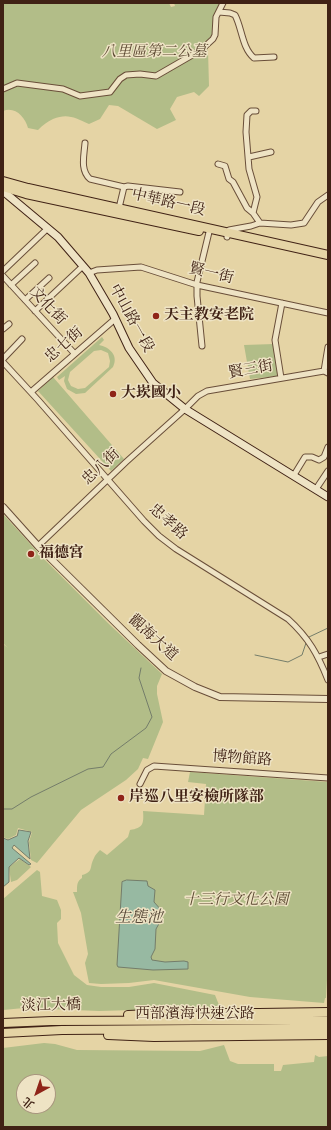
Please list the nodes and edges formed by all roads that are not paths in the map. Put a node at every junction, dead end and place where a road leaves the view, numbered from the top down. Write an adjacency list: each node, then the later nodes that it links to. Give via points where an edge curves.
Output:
1 (223, 3): 2 (street)
2 (219, 12): 3 (street, via 235,15 247,51 254,58); 4 (street, via 213,39 201,50 156,76 126,76 120,79 110,92 80,96 63,89 17,83)
3 (274, 58)
4 (3, 89)
5 (256, 111): 8 (street, via 247,115)
6 (85, 143): 12 (street, via 83,163 86,176 90,180)
7 (271, 152): 8 (street)
8 (249, 157): 17 (street, via 249,169 258,197)
9 (218, 164): 17 (street, via 225,166 229,179)
10 (3, 181): 16 (main road, 中華路一段)
11 (3, 186): 20 (main road, 中華路一段, via 26,194)
12 (124, 187): 14 (street); 16 (street)
13 (3, 191): 19 (main road, 中山路一段)
14 (180, 192)
15 (328, 195): 18 (street, via 318,202 304,223)
16 (119, 208): 20 (main road, 中華路一段)
17 (253, 214): 18 (street)
18 (260, 223): 21 (street, via 229,230)
19 (48, 228): 25 (main road, 中山路一段); 26 (street)
20 (209, 231): 21 (main road, 中華路一段); 30 (street)
21 (227, 235): 22 (main road, 中華路一段); 23 (main road, 中華路一段)
22 (328, 255)
23 (328, 260)
24 (36, 263): 31 (street)
25 (83, 266): 27 (main road, 中山路一段); 34 (street)
26 (3, 271)
27 (89, 273): 30 (street, 賢一街, via 97,270 141,267); 36 (main road, 中山路一段)
28 (3, 276): 31 (street, 文化街)
29 (49, 278): 32 (street)
30 (197, 285): 33 (street, 賢一街); 40 (street)
31 (11, 286): 32 (street, 文化街)
32 (25, 300): 34 (street, 文化街)
33 (282, 303): 35 (street, 賢一街); 46 (street, via 275,340)
34 (35, 311): 42 (street, 文化街)
35 (328, 313)
36 (114, 318): 42 (street, 忠七街); 48 (main road, 中山路一段, via 129,348 154,383)
37 (9, 324): 38 (street)
38 (3, 330)
39 (22, 339): 43 (street)
40 (202, 346)
41 (328, 347): 45 (street)
42 (74, 353): 47 (street, 忠七街)
43 (3, 359)
44 (3, 362): 47 (street, 忠孝路)
45 (326, 372): 46 (street, 賢三街)
46 (281, 378): 48 (street, 賢三街, via 207,391)
47 (31, 392): 52 (street, 忠孝路)
48 (185, 409): 51 (main road, 中山路一段); 52 (street, 忠八街)
49 (328, 450): 51 (street, via 319,460 305,457)
50 (328, 471): 53 (street)
51 (294, 475): 53 (main road, 中山路一段)
52 (108, 479): 56 (street, 忠八街); 58 (street, 忠孝路, via 159,536 288,619 301,631)
53 (316, 489): 54 (main road, 中山路一段)
54 (328, 497)
55 (3, 507): 56 (street, 觀海大道)
56 (38, 546): 60 (street, 觀海大道, via 166,671 195,687 220,697)
57 (328, 654): 58 (street)
58 (319, 657): 59 (street, 忠孝路)
59 (328, 680)
60 (328, 699)
61 (328, 778): 62 (street, 博物館路, via 154,766 148,770)
62 (140, 784)
63 (328, 1012): 64 (main road, via 114,1015)
64 (100, 1020): 65 (main road, 西部濱海快速公路); 66 (main road, 淡江大橋)
65 (328, 1020)
66 (3, 1023)
67 (328, 1028): 68 (main road, 西部濱海快速公路)
68 (62, 1030): 69 (main road, 淡江大橋); 70 (main road, via 74,1034 154,1037)
69 (3, 1033)
70 (328, 1035)

